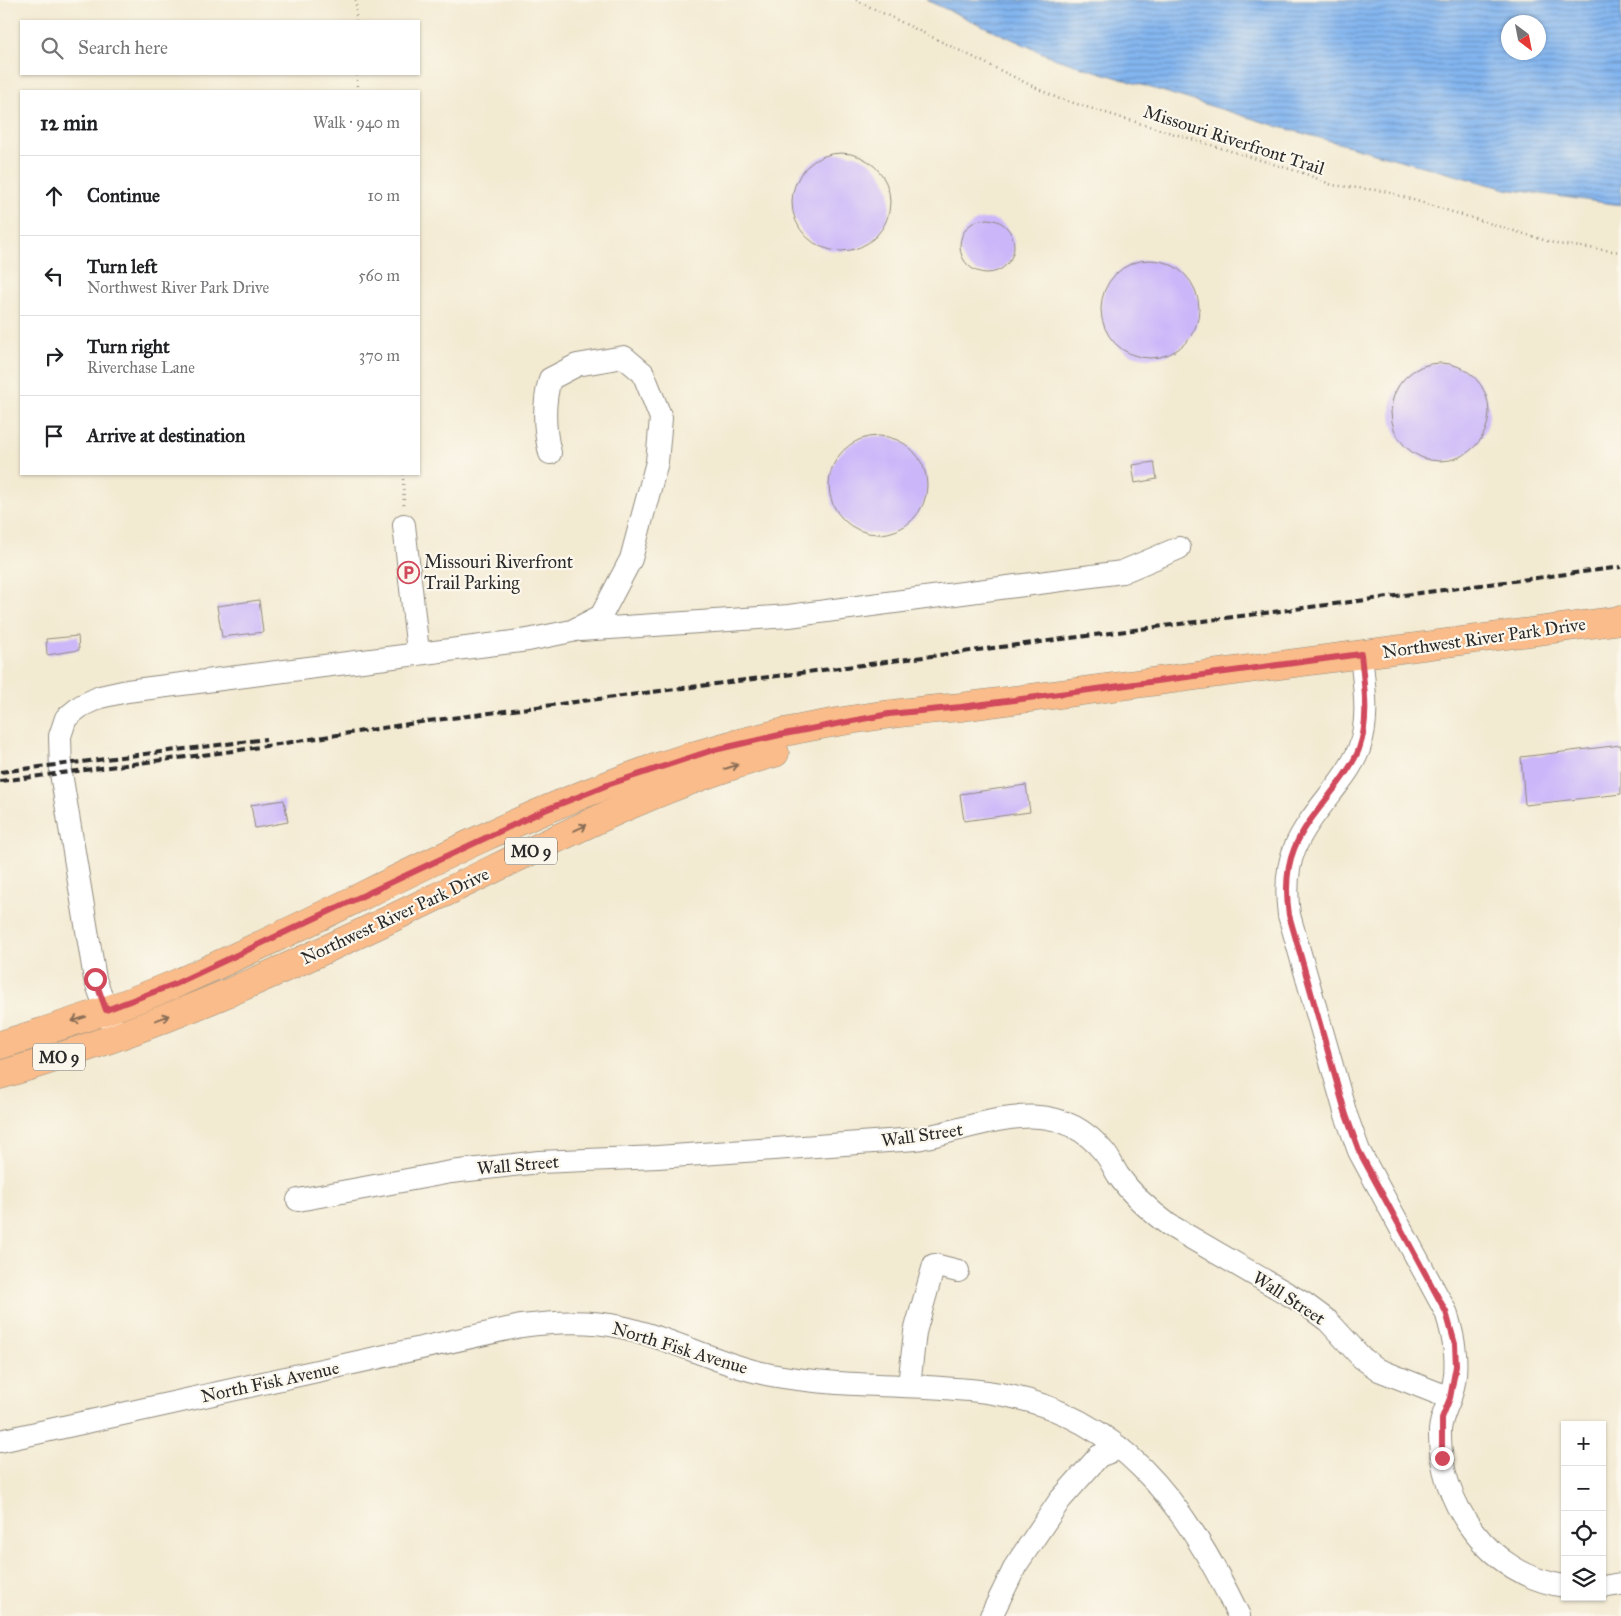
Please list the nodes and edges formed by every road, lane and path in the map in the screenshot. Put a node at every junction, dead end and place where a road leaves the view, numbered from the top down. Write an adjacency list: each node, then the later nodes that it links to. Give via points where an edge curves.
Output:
1 (356, 0): 3 (path)
2 (856, 0): 6 (path, Missouri Riverfront Trail, via 1057,98 1306,174 1332,186 1384,191 1557,244)
3 (356, 20)
4 (357, 75): 5 (path)
5 (357, 90)
6 (1621, 252)
7 (550, 454): 12 (street, via 545,414 550,379 577,365 624,357 643,372 661,418 657,462 644,514 631,559 601,616)
8 (403, 475): 9 (path)
9 (404, 525): 13 (street)
10 (1179, 548): 12 (street, via 1122,572 789,616)
11 (1621, 620): 14 (main road, Northwest River Park Drive / MO 9)
12 (572, 631): 13 (street, via 528,640)
13 (418, 652): 16 (street, via 127,691 100,697 80,706 66,718 60,736 61,773 95,979)
14 (1361, 654): 15 (main road, Northwest River Park Drive / MO 9); 23 (street, via 1366,708 1362,741 1354,761 1299,836 1288,871 1286,895 1346,1115 1359,1151 1446,1312 1455,1344 1456,1366)
15 (961, 707): 16 (main road, Northwest River Park Drive / MO 9, via 852,720 710,751 660,766 545,810 175,984); 17 (main road, Northwest River Park Drive / MO 9, one-way to 15, via 225,994 310,956 684,782 826,739)
16 (106, 1010): 17 (street); 18 (main road, Northwest River Park Drive / MO 9, one-way to 18)
17 (116, 1036): 19 (main road, Northwest River Park Drive / MO 9)
18 (0, 1045)
19 (0, 1075)
20 (298, 1200): 23 (street, Wall Street, via 451,1172 539,1162 916,1139 1008,1116 1041,1116 1081,1132 1098,1146 1134,1195 1153,1213 1305,1304 1328,1321 1362,1358 1379,1370)
21 (958, 1271): 22 (street, via 934,1265 915,1332)
22 (908, 1386): 24 (street, North Fisk Avenue, via 819,1382 771,1375 619,1327 560,1322 521,1326); 25 (street, North Fisk Avenue, via 1014,1397 1070,1417)
23 (1450, 1398): 27 (street, via 1442,1418 1442,1458 1451,1495 1463,1518 1488,1548 1509,1564 1538,1579)
24 (0, 1441)
25 (1120, 1448): 29 (street, via 1099,1456 1060,1500 1016,1565); 30 (street, North Fisk Avenue, via 1157,1482 1182,1512)
26 (1621, 1584): 28 (street)
27 (1561, 1585)
28 (1606, 1586)
29 (991, 1616)
30 (1239, 1616)

